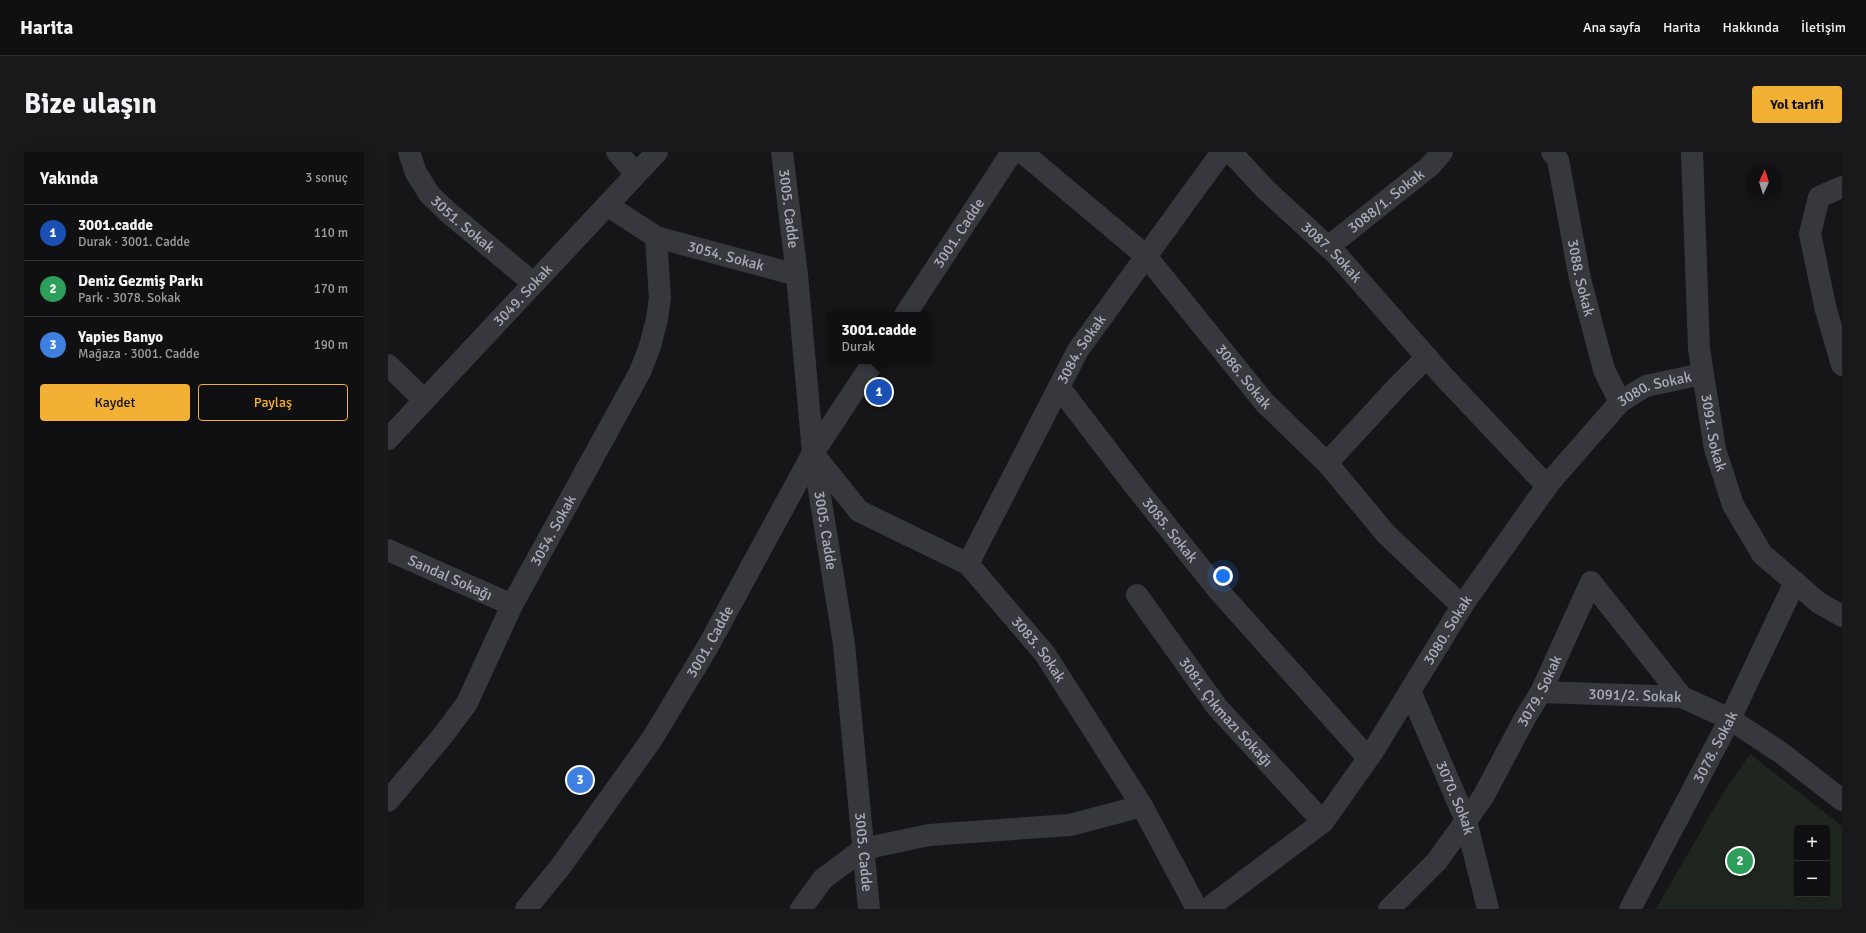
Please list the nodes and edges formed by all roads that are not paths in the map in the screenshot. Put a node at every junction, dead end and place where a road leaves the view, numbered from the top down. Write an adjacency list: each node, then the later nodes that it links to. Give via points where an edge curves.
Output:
1 (409, 152): 19 (street, 3051. Sokak, via 416,173 430,195)
2 (617, 152): 12 (street)
3 (657, 152): 12 (street, 3049. Sokak)
4 (782, 152): 18 (street, 3005. Cadde)
5 (1012, 152): 20 (street, 3001. Cadde)
6 (1022, 152): 17 (street, 3086. Sokak)
7 (1222, 152): 17 (street, 3084. Sokak)
8 (1231, 152): 16 (street, 3087. Sokak)
9 (1442, 152): 16 (street, 3088/1. Sokak, via 1430,166)
10 (1692, 152): 25 (street, 3091. Sokak, via 1698,349)
11 (1556, 155): 28 (street, 3088. Sokak, via 1580,279 1604,370)
12 (636, 174): 14 (street, 3049. Sokak)
13 (1842, 187): 23 (street, via 1819,197 1810,234 1826,310)
14 (607, 205): 15 (street, 3054. Sokak); 19 (street, 3049. Sokak)
15 (656, 237): 18 (street, 3054. Sokak); 39 (street, 3054. Sokak, via 660,298 657,319 640,372)
16 (1328, 247): 21 (street, 3087. Sokak)
17 (1146, 256): 26 (street, 3084. Sokak, via 1078,350); 31 (street, 3086. Sokak, via 1265,403)
18 (797, 275): 30 (street, 3005. Cadde)
19 (533, 283): 27 (street, 3049. Sokak)
20 (907, 312)
21 (1427, 358): 31 (street); 32 (street, 3087. Sokak)
22 (872, 364): 30 (street, 3001. Cadde)
23 (1842, 365)
24 (388, 366): 27 (street)
25 (1702, 374): 28 (street, 3080. Sokak, via 1646,386); 35 (street, 3091. Sokak, via 1715,449 1733,506 1762,554)
26 (1059, 386): 34 (street, 3084. Sokak); 46 (street, 3085. Sokak, via 1218,590)
27 (424, 400): 29 (street, 3049. Sokak)
28 (1620, 402): 32 (street, 3080. Sokak)
29 (388, 439)
30 (813, 453): 34 (street, 3083. Sokak, via 859,511); 52 (street, 3005. Cadde, via 844,644); 53 (street, 3001. Cadde, via 706,648 652,738 561,866)
31 (1327, 463): 40 (street, 3086. Sokak, via 1386,534)
32 (1547, 486): 40 (street, 3080. Sokak)
33 (388, 550): 39 (street, Sandal Sokağı)
34 (968, 564): 49 (street, 3083. Sokak, via 1045,654)
35 (1795, 582): 38 (street, 3091. Sokak); 45 (street, 3078. Sokak)
36 (1137, 595): 51 (street, 3081. Çıkmazı Sokağı, via 1217,707)
37 (1842, 602): 38 (street)
38 (1819, 603): 41 (street, 3091. Sokak)
39 (512, 605): 48 (street, 3054. Sokak, via 467,703)
40 (1462, 606): 42 (street, 3080. Sokak)
41 (1842, 616)
42 (1410, 691): 46 (street, 3080. Sokak); 50 (street, 3070. Sokak)
43 (1541, 692): 44 (street, 3091/2. Sokak); 44 (street, 3079. Sokak, via 1591,582); 50 (street, 3079. Sokak, via 1483,797)
44 (1682, 697): 45 (street, 3091/2. Sokak)
45 (1730, 719): 47 (street, 3091/2. Sokak, via 1780,752); 60 (street, 3078. Sokak)
46 (1368, 758): 51 (street, 3080. Sokak)
47 (1842, 800)
48 (388, 801)
49 (1142, 806): 52 (street, via 1070,825 929,835); 56 (street, 3083. Sokak)
50 (1466, 821): 58 (street, 3079. Sokak, via 1437,861); 59 (street, 3070. Sokak)
51 (1323, 822): 57 (street, 3080. Sokak)
52 (862, 849): 54 (street, via 823,879); 55 (street, 3005. Cadde)
53 (526, 909)
54 (801, 909)
55 (869, 909)
56 (1198, 909)
57 (1207, 909)
58 (1389, 909)
59 (1488, 909)
60 (1630, 909)

